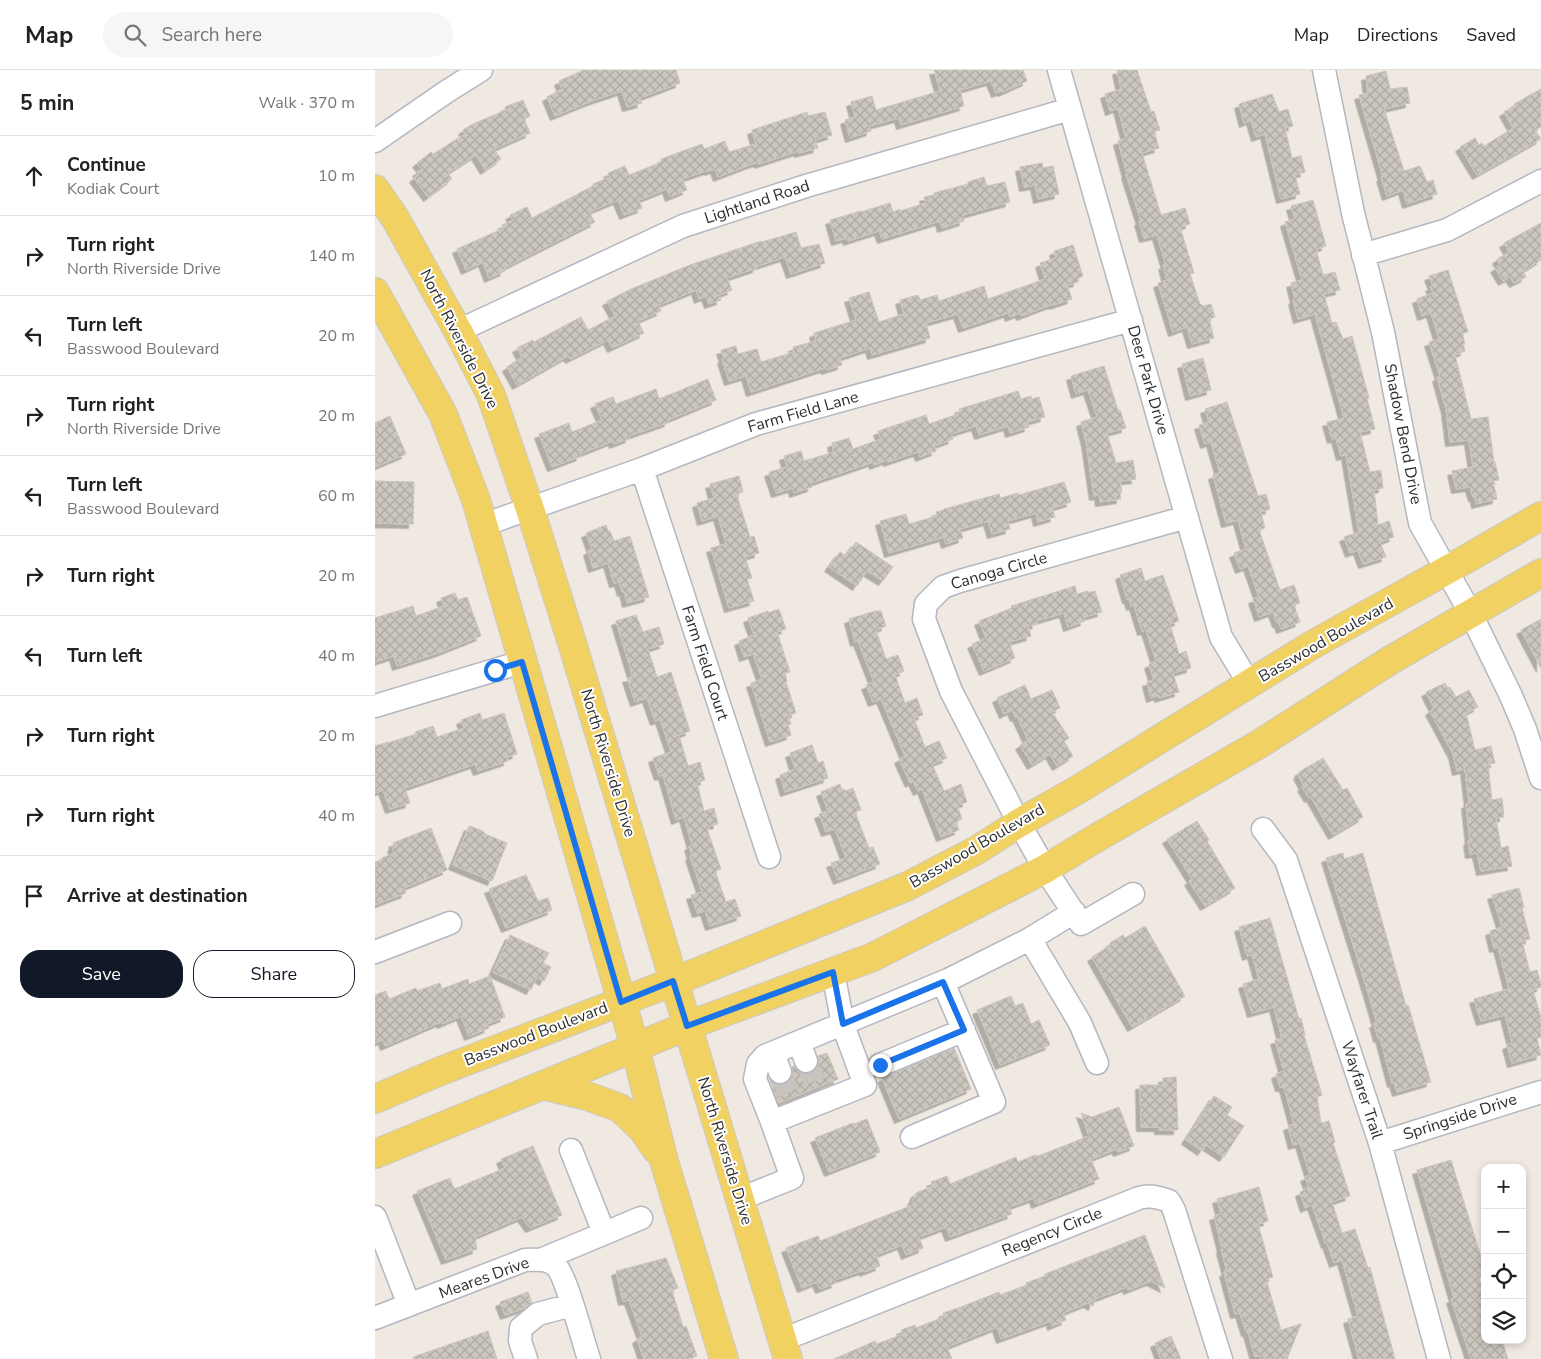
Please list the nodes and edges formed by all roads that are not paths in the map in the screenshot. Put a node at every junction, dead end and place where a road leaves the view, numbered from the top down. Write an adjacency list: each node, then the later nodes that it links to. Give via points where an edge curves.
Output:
1 (481, 70): 5 (street)
2 (1059, 70): 4 (street, Deer Park Drive)
3 (1324, 70): 8 (street, Shadow Bend Drive)
4 (1070, 109): 10 (street, Deer Park Drive); 11 (street, Lightland Road, via 805,186 683,226)
5 (375, 141)
6 (1541, 182): 8 (street, via 1447,230)
7 (375, 189): 11 (main road, North Riverside Drive)
8 (1363, 255): 17 (street, Shadow Bend Drive, via 1383,332 1420,523)
9 (375, 292): 16 (main road, via 443,414)
10 (1131, 320): 12 (street, Farm Field Lane, via 756,424); 15 (street, Deer Park Drive)
11 (459, 331): 13 (main road, North Riverside Drive, via 491,394)
12 (642, 469): 13 (street, Farm Field Lane); 26 (street, Farm Field Court)
13 (530, 508): 16 (street, Farm Field Lane); 34 (main road, North Riverside Drive)
14 (1541, 516): 17 (main road, Basswood Boulevard)
15 (1187, 517): 21 (street, Deer Park Drive, via 1221,637); 24 (street, Canoga Circle, via 960,581 943,588 926,604 925,619 951,691)
16 (483, 525): 20 (main road)
17 (1447, 570): 19 (street, Shadow Bend Drive); 21 (main road, Basswood Boulevard, via 1312,645)
18 (1541, 573): 19 (main road)
19 (1471, 614): 23 (street, Shadow Bend Drive, via 1511,696); 27 (main road, via 1389,661 1261,743)
20 (522, 662): 22 (street); 36 (main road)
21 (1250, 684): 24 (main road, Basswood Boulevard)
22 (375, 706)
23 (1541, 778)
24 (1019, 822): 27 (street, Canoga Circle); 34 (main road, Basswood Boulevard, via 977,850 908,886)
25 (1263, 830): 48 (street, Wayfarer Trail, via 1286,860)
26 (769, 857)
27 (1045, 869): 29 (street, Canoga Circle); 33 (main road, via 873,957)
28 (1133, 894): 29 (street, via 1081,924)
29 (1074, 912): 31 (street)
30 (450, 923): 32 (street)
31 (1029, 939): 35 (street); 41 (street, via 1080,1024)
32 (375, 952)
33 (833, 972): 37 (street); 38 (main road)
34 (673, 981): 36 (main road, Basswood Boulevard); 38 (main road, North Riverside Drive)
35 (943, 982): 37 (street); 39 (street)
36 (621, 1002): 40 (main road); 45 (main road, Basswood Boulevard)
37 (843, 1024): 46 (street, via 803,1052 777,1062 765,1056 758,1064 755,1079); 46 (street, via 865,1085 793,1105)
38 (687, 1026): 40 (main road); 52 (main road, North Riverside Drive)
39 (964, 1030): 42 (street); 47 (street, via 994,1102)
40 (635, 1047): 43 (main road); 51 (main road)
41 (1097, 1063)
42 (880, 1065)
43 (545, 1086): 50 (main road); 51 (main road, via 620,1108 643,1130)
44 (1541, 1092): 48 (street, Springside Drive)
45 (375, 1099)
46 (772, 1122): 52 (street, via 792,1178)
47 (912, 1137)
48 (1380, 1143): 65 (street, Wayfarer Trail)
49 (571, 1150): 55 (street)
50 (375, 1154)
51 (663, 1161): 63 (main road)
52 (740, 1199): 60 (main road, North Riverside Drive)
53 (375, 1217): 57 (street)
54 (641, 1218): 55 (street)
55 (604, 1233): 56 (street)
56 (543, 1259): 57 (street, Meares Drive, via 525,1260); 58 (street, Meares Drive, via 555,1266 564,1280)
57 (409, 1305): 59 (street, Meares Drive)
58 (572, 1306): 61 (street, via 538,1314 521,1328 520,1341); 62 (street, Meares Drive)
59 (375, 1318)
60 (785, 1350): 64 (street, Regency Circle, via 1147,1195 1169,1201 1174,1210)
61 (526, 1359)
62 (589, 1359)
63 (724, 1359)
64 (1221, 1359)
65 (1439, 1359)

